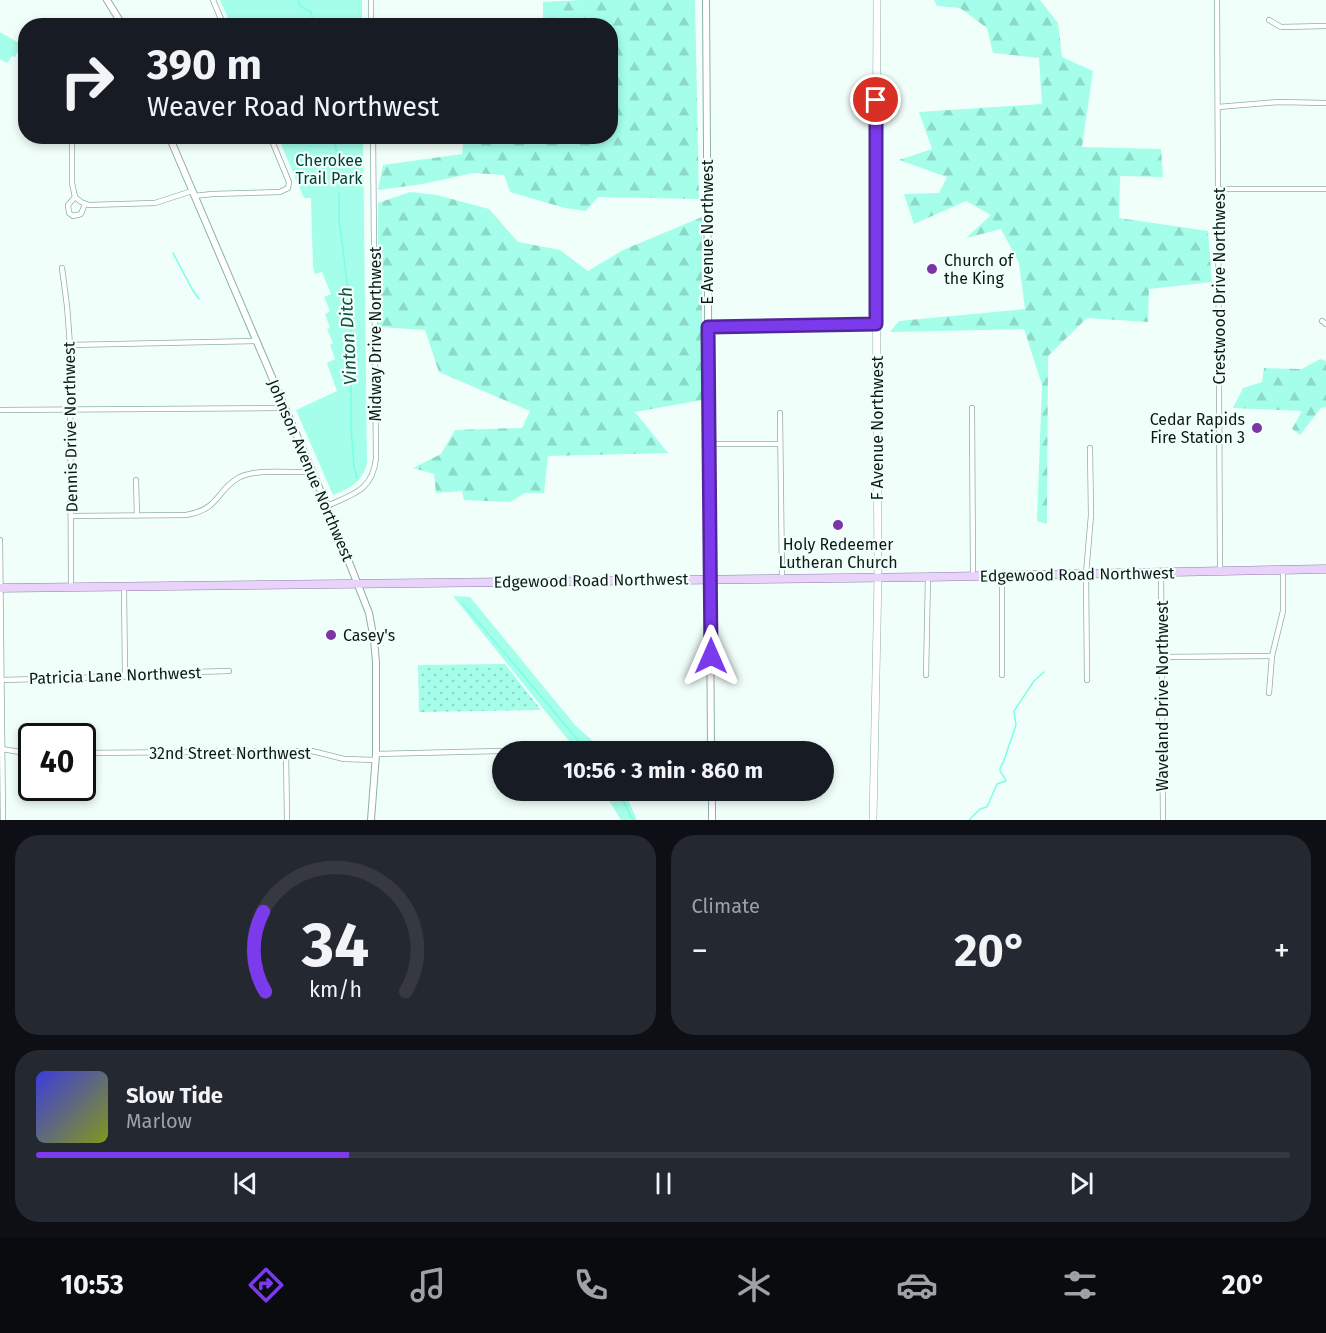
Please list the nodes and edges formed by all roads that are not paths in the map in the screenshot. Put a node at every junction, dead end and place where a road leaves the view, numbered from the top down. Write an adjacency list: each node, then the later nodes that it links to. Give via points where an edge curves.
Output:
1 (107, 0): 7 (street)
2 (213, 0): 8 (street)
3 (371, 0): 9 (street)
4 (706, 0): 25 (street, E Avenue Northwest)
5 (877, 0): 24 (main road, F Avenue Northwest)
6 (1217, 0): 13 (street, Crestwood Drive Northwest)
7 (118, 18)
8 (221, 18)
9 (372, 18)
10 (1269, 20): 11 (street, via 1281,27)
11 (1326, 26)
12 (1326, 103): 13 (street)
13 (1218, 106): 18 (street, Crestwood Drive Northwest)
14 (72, 144): 21 (street)
15 (173, 144): 20 (street, Johnson Avenue Northwest)
16 (273, 144): 20 (street, via 288,188 280,192)
17 (373, 144): 38 (street, Midway Drive Northwest, via 376,459 370,479 359,492)
18 (1218, 189): 19 (street); 44 (street, Crestwood Drive Northwest)
19 (1326, 189)
20 (193, 194): 22 (street, via 155,203); 26 (street, Johnson Avenue Northwest)
21 (75, 197): 22 (street); 22 (street, via 68,205 73,216 81,214)
22 (85, 204)
23 (62, 268): 27 (street, Dennis Drive Northwest)
24 (876, 324): 25 (street); 49 (main road, F Avenue Northwest)
25 (708, 327): 33 (street, E Avenue Northwest)
26 (256, 341): 27 (street); 28 (street, Johnson Avenue Northwest)
27 (70, 345): 30 (street, Dennis Drive Northwest)
28 (284, 405): 30 (street); 36 (street, Johnson Avenue Northwest)
29 (972, 408): 48 (street)
30 (70, 409): 31 (street); 40 (street, Dennis Drive Northwest)
31 (0, 410)
32 (780, 413): 34 (street)
33 (710, 444): 34 (street); 52 (street, E Avenue Northwest)
34 (780, 444): 51 (street)
35 (1090, 448): 46 (street, via 1091,515)
36 (312, 472): 38 (street, Johnson Avenue Northwest); 39 (street, via 251,473 234,481 217,500 196,513)
37 (136, 480): 39 (street)
38 (327, 506): 53 (street, Johnson Avenue Northwest)
39 (137, 515): 40 (street)
40 (71, 516): 55 (street, Dennis Drive Northwest)
41 (0, 540): 56 (street)
42 (1326, 569): 43 (main road, Edgewood Road Northwest)
43 (1283, 570): 44 (main road, Edgewood Road Northwest); 57 (street, via 1282,610)
44 (1220, 571): 45 (main road, Edgewood Road Northwest)
45 (1161, 572): 46 (main road, Edgewood Road Northwest); 58 (street, Waveland Drive Northwest)
46 (1086, 574): 47 (main road, Edgewood Road Northwest); 64 (street)
47 (1002, 575): 48 (main road, Edgewood Road Northwest); 61 (street)
48 (973, 576): 50 (main road, Edgewood Road Northwest)
49 (878, 577): 50 (main road, Edgewood Road Northwest); 51 (main road, Edgewood Road Northwest); 78 (main road, F Avenue Northwest)
50 (928, 577): 60 (street)
51 (782, 578): 52 (main road, Edgewood Road Northwest)
52 (710, 579): 53 (main road, Edgewood Road Northwest); 66 (street, E Avenue Northwest)
53 (358, 583): 54 (main road, Edgewood Road Northwest); 72 (street, Johnson Avenue Northwest, via 375,640)
54 (124, 586): 55 (main road, Edgewood Road Northwest); 62 (street)
55 (71, 587): 56 (main road, Edgewood Road Northwest)
56 (1, 588): 63 (street)
57 (1272, 656): 58 (street); 65 (street)
58 (1163, 657): 79 (street, Waveland Drive Northwest)
59 (229, 671): 62 (street, Patricia Lane Northwest)
60 (926, 675)
61 (1002, 675)
62 (125, 676): 63 (street, Patricia Lane Northwest)
63 (2, 680): 67 (street)
64 (1087, 680)
65 (1269, 693)
66 (711, 741)
67 (2, 749): 69 (street); 74 (street)
68 (286, 751): 71 (street, 32nd Street Northwest); 72 (street, 32nd Street Northwest, via 312,751 344,759); 75 (street)
69 (18, 752)
70 (492, 752): 72 (street, 32nd Street Northwest)
71 (96, 753)
72 (376, 757): 76 (street, Johnson Avenue Northwest)
73 (712, 801): 77 (street)
74 (3, 820)
75 (286, 820)
76 (371, 820)
77 (712, 820)
78 (873, 820)
79 (1163, 820)

